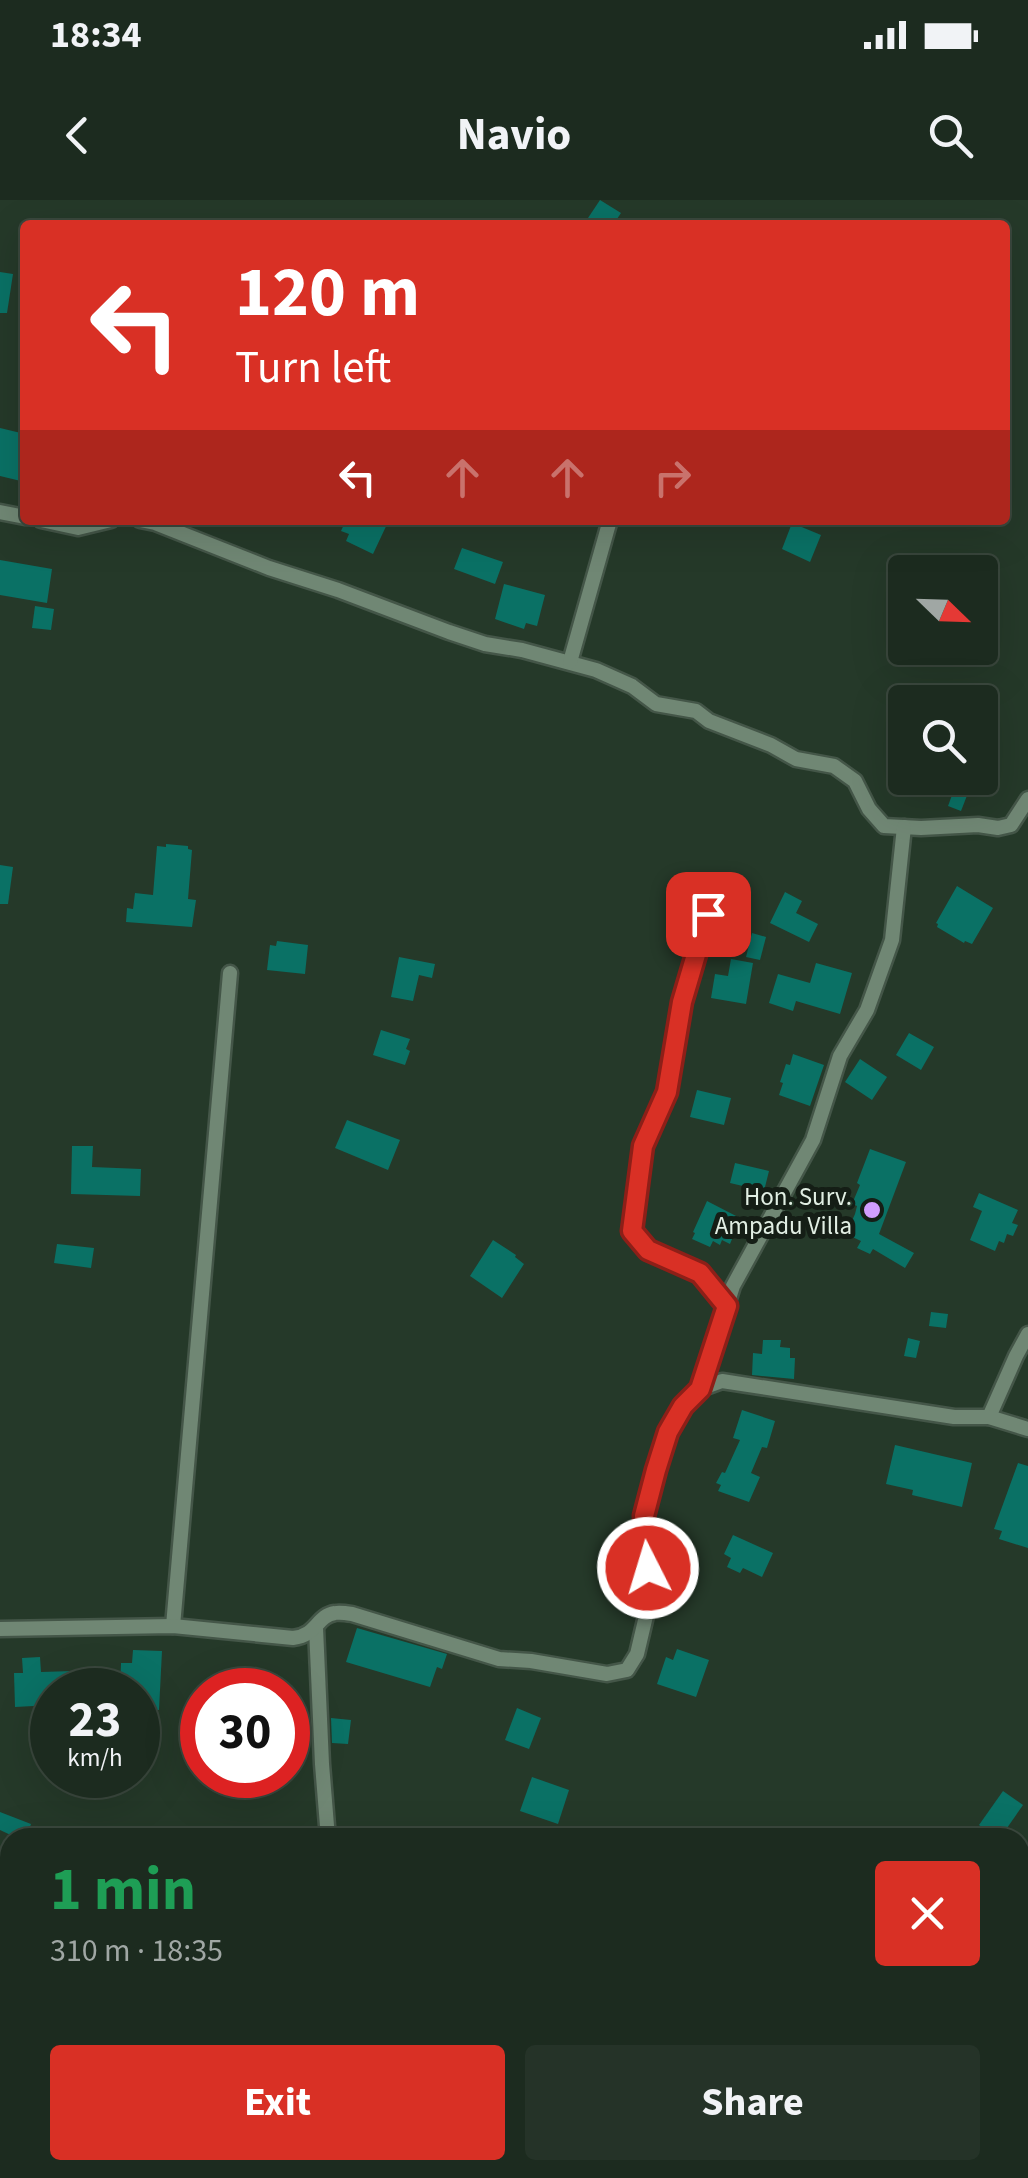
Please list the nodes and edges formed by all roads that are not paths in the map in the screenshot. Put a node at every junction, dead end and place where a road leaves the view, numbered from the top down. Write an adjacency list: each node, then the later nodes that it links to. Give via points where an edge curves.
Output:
1 (64, 525): 2 (street)
2 (90, 525)
3 (160, 525): 5 (street, via 449,632)
4 (609, 525): 5 (street)
5 (570, 662): 7 (street, via 632,686 656,704 696,711 796,759 834,766 855,782 884,826)
6 (1028, 798): 7 (street, via 1011,826)
7 (904, 827): 10 (street, via 892,940 840,1056 813,1140)
8 (708, 914): 10 (street, via 682,1002 667,1092 643,1146 632,1231 648,1250 700,1273)
9 (230, 972): 15 (street)
10 (727, 1306): 12 (street)
11 (1028, 1334): 13 (street)
12 (700, 1389): 13 (street, via 722,1381); 16 (street, via 668,1432 656,1470 644,1516 650,1599 638,1654 626,1670 607,1674 499,1659 352,1614 333,1613)
13 (989, 1417): 14 (street)
14 (1028, 1429)
15 (173, 1626): 16 (street, via 293,1638); 17 (street)
16 (316, 1628): 18 (street)
17 (0, 1629)
18 (327, 1828)

